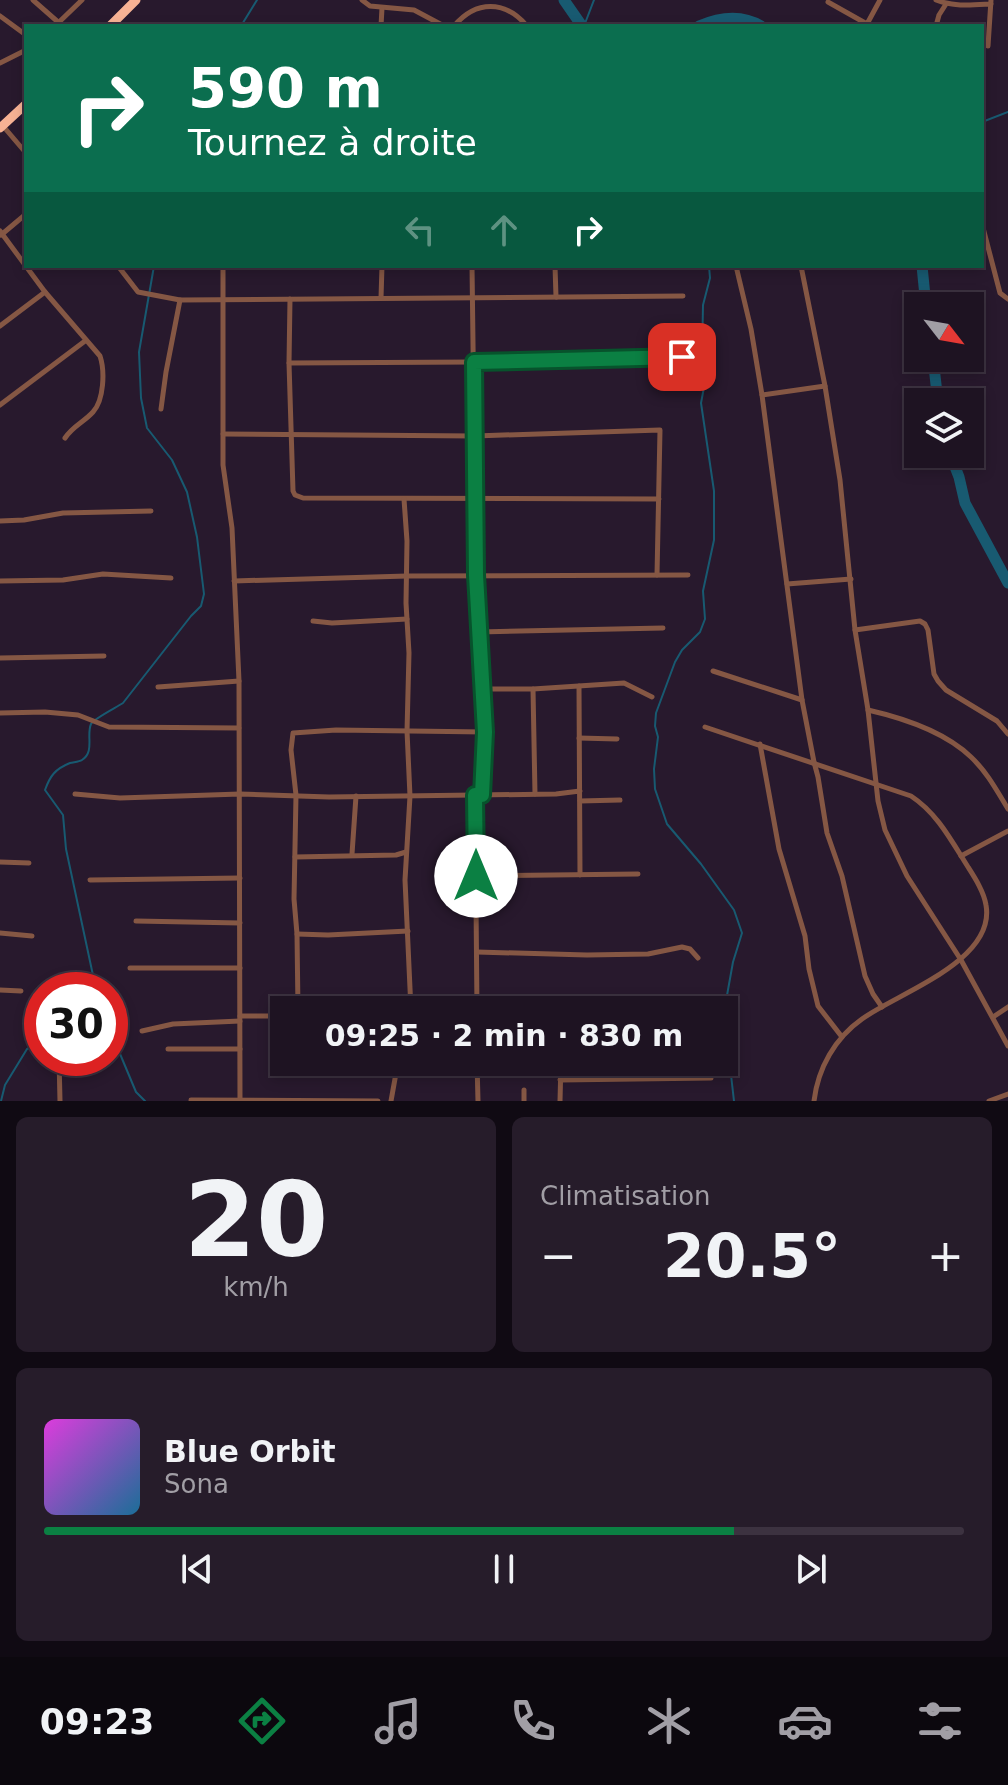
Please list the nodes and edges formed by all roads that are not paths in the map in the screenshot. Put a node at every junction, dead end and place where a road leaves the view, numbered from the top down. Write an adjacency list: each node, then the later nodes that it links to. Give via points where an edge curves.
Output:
1 (33, 0): 12 (street)
2 (136, 0): 13 (highway)
3 (362, 0): 10 (street)
4 (880, 0): 7 (street, via 867,24)
5 (936, 0): 9 (street)
6 (78, 1): 12 (street)
7 (828, 2)
8 (991, 2): 9 (street); 20 (street)
9 (946, 4): 18 (street)
10 (382, 8): 14 (street); 15 (street, via 414,10)
11 (0, 16): 19 (street)
12 (57, 24)
13 (112, 24)
14 (381, 24)
15 (440, 24)
16 (456, 24): 17 (street, via 490,3 507,7)
17 (526, 24)
18 (937, 24)
19 (24, 34)
20 (988, 46)
21 (24, 51): 22 (street)
22 (0, 63)
23 (24, 106): 25 (highway)
24 (0, 113): 25 (street)
25 (11, 118): 26 (highway)
26 (1, 127): 27 (street)
27 (24, 151)
28 (24, 216): 30 (street)
29 (984, 232): 46 (street, via 1000,293)
30 (1, 234): 31 (street)
31 (24, 264)
32 (27, 268): 40 (street)
33 (120, 268): 47 (street, via 138,292)
34 (223, 268): 48 (street)
35 (382, 268): 43 (street)
36 (472, 268): 44 (street)
37 (555, 268): 42 (street)
38 (736, 268): 55 (street)
39 (801, 268): 54 (street)
40 (45, 292): 49 (street); 50 (street)
41 (683, 296): 42 (street)
42 (556, 297): 44 (street)
43 (381, 298): 44 (street); 45 (street)
44 (473, 298): 52 (street)
45 (290, 299): 48 (street); 53 (street)
46 (1008, 299)
47 (180, 300): 48 (street); 57 (street)
48 (223, 300): 58 (street)
49 (0, 326)
50 (85, 341): 56 (street); 61 (street, via 102,362 101,396 92,413)
51 (682, 357): 52 (street)
52 (474, 362): 53 (street); 60 (street)
53 (289, 363): 59 (street)
54 (825, 386): 55 (street); 72 (street)
55 (762, 395): 75 (street)
56 (0, 405)
57 (161, 409)
58 (223, 434): 59 (street); 74 (street)
59 (291, 435): 60 (street); 62 (street, via 293,491 298,497)
60 (475, 436): 63 (street); 64 (street, via 660,430)
61 (65, 438)
62 (404, 499): 63 (street); 70 (street)
63 (475, 499): 64 (street); 67 (street)
64 (659, 499): 68 (street)
65 (151, 511): 66 (street)
66 (0, 521)
67 (476, 575): 68 (street); 70 (street); 80 (street)
68 (657, 575): 69 (street)
69 (688, 575)
70 (407, 576): 74 (street); 76 (street)
71 (171, 578): 73 (street, via 103,574)
72 (851, 579): 75 (street); 79 (street)
73 (0, 581)
74 (234, 581): 84 (street)
75 (787, 584): 90 (street)
76 (408, 619): 77 (street); 95 (street)
77 (313, 621)
78 (663, 628): 80 (street)
79 (855, 630): 91 (street); 97 (street, via 925,624 938,681)
80 (479, 632): 87 (street)
81 (104, 656): 82 (street)
82 (0, 658)
83 (713, 671): 90 (street)
84 (239, 681): 86 (street); 94 (street)
85 (579, 686): 88 (street); 89 (street, via 624,683); 98 (street)
86 (158, 687)
87 (482, 689): 88 (street); 96 (street)
88 (533, 689): 106 (street)
89 (652, 697)
90 (802, 700): 101 (street)
91 (868, 710): 102 (street); 113 (street, via 923,727 970,756)
92 (0, 713): 94 (street, via 78,715 109,727)
93 (705, 727): 100 (street)
94 (239, 728): 105 (street)
95 (407, 731): 96 (street); 107 (street, via 293,733); 110 (street)
96 (485, 732): 108 (street)
97 (1008, 734)
98 (579, 738): 99 (street); 103 (street)
99 (617, 739)
100 (760, 744): 101 (street); 148 (street, via 779,849 805,936 818,1006)
101 (814, 762): 102 (street); 142 (street, via 865,976)
102 (877, 784): 117 (street, via 922,803); 134 (street, via 895,854)
103 (580, 791): 106 (street); 112 (street)
104 (75, 794): 105 (street)
105 (240, 794): 107 (street); 124 (street)
106 (535, 794): 108 (street)
107 (296, 795): 109 (street); 118 (street)
108 (479, 795): 110 (street); 123 (street)
109 (356, 796): 110 (street); 116 (street)
110 (410, 796): 115 (street)
111 (620, 800): 112 (street)
112 (580, 801): 122 (street)
113 (1008, 809)
114 (1008, 831): 117 (street)
115 (406, 851): 116 (street); 128 (street)
116 (352, 854): 118 (street)
117 (961, 856): 134 (street, via 986,904 983,931)
118 (295, 857): 130 (street)
119 (0, 862): 120 (street)
120 (29, 863)
121 (638, 874): 122 (street)
122 (580, 875): 123 (street)
123 (476, 876): 132 (street)
124 (240, 878): 125 (street); 127 (street)
125 (90, 880)
126 (136, 921): 127 (street)
127 (240, 923): 136 (street)
128 (408, 931): 130 (street); 140 (street)
129 (0, 933): 131 (street)
130 (297, 934): 139 (street)
131 (32, 936)
132 (477, 952): 133 (street, via 648,954 682,947); 141 (street)
133 (698, 958)
134 (961, 960): 142 (street); 145 (street)
135 (130, 968): 136 (street)
136 (240, 968): 146 (street)
137 (0, 990): 138 (street)
138 (21, 991)
139 (298, 996)
140 (410, 996)
141 (477, 996)
142 (882, 1007): 148 (street)
143 (1007, 1009): 145 (street)
144 (270, 1017): 146 (street)
145 (993, 1017): 149 (street)
146 (240, 1019): 147 (street); 151 (street)
147 (142, 1031)
148 (842, 1037): 168 (street, via 826,1060)
149 (1008, 1046)
150 (168, 1049): 151 (street)
151 (240, 1049): 162 (street)
152 (59, 1076): 161 (street)
153 (396, 1076): 164 (street)
154 (477, 1076): 165 (street)
155 (560, 1076): 157 (street)
156 (711, 1078): 157 (street)
157 (560, 1080): 167 (street)
158 (524, 1090): 166 (street)
159 (1008, 1094): 169 (street)
160 (191, 1100): 162 (street)
161 (60, 1101)
162 (240, 1101): 163 (street)
163 (378, 1101)
164 (391, 1101)
165 (478, 1101)
166 (524, 1101)
167 (560, 1101)
168 (814, 1101)
169 (989, 1101)

